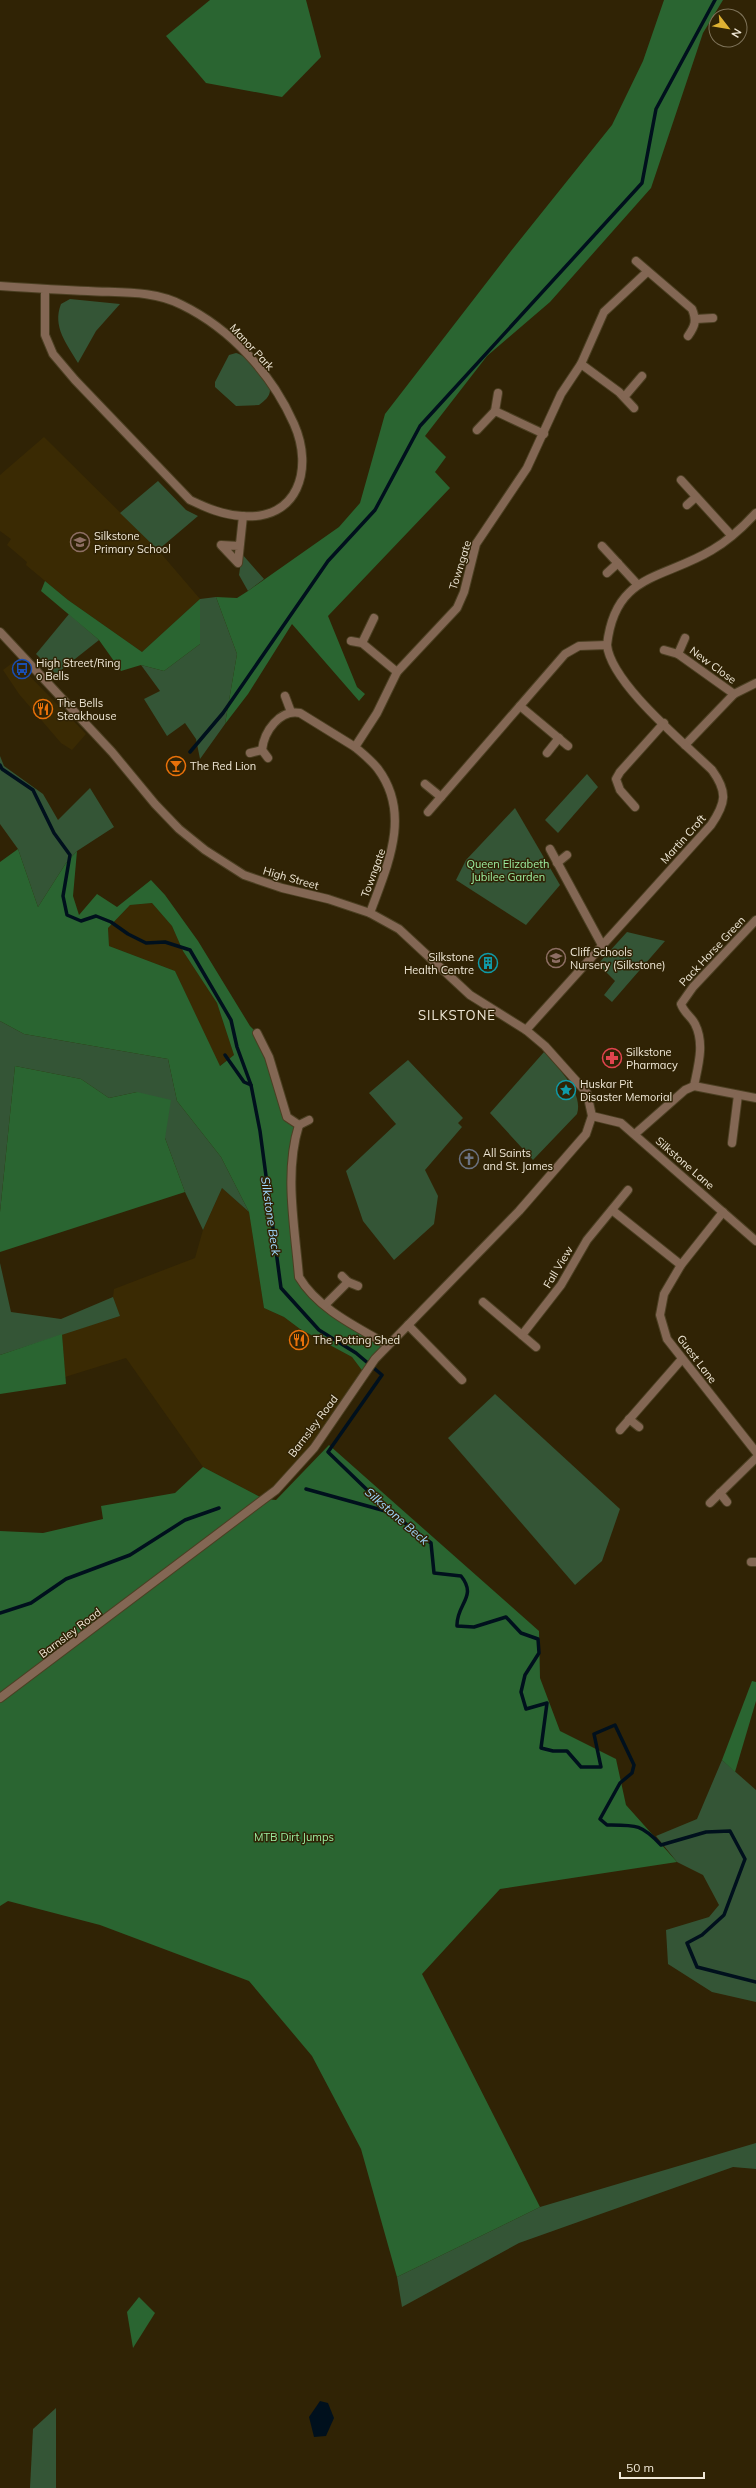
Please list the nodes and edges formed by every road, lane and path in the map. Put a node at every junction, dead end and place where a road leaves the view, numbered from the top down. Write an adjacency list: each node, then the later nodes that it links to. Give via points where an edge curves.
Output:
1 (636, 261): 2 (street)
2 (647, 272): 6 (street, via 692,309); 8 (street, Towngate, via 604,312)
3 (0, 286): 4 (street, Manor Park)
4 (45, 290): 20 (street, Manor Park, via 45,335 53,354 75,380 190,500 214,512); 20 (street, Manor Park, via 151,294 182,305 214,324 260,369 295,425 303,457 303,476 294,495 282,507 264,515)
5 (713, 318): 6 (street)
6 (696, 319): 7 (street, via 695,326)
7 (688, 336)
8 (581, 364): 11 (street); 15 (street, Towngate, via 561,394)
9 (642, 376): 11 (street)
10 (498, 393): 13 (street)
11 (624, 396): 12 (street)
12 (634, 408)
13 (495, 411): 14 (street); 15 (street)
14 (476, 430)
15 (544, 434): 35 (street, Towngate, via 527,468 476,544 464,592 457,608)
16 (681, 480): 17 (street)
17 (696, 496): 18 (street); 21 (street)
18 (687, 505)
19 (756, 513): 21 (street)
20 (243, 516): 22 (street)
21 (731, 535): 26 (street, via 712,550)
22 (239, 546)
23 (602, 546): 24 (street)
24 (618, 563): 25 (street); 26 (street)
25 (607, 573)
26 (636, 584): 32 (street, via 609,624)
27 (374, 618): 31 (street)
28 (0, 632): 57 (street, High Street, via 112,752 155,804 179,829 205,850 244,874 282,888)
29 (685, 638): 34 (street, New Close)
30 (351, 641): 31 (street)
31 (362, 643): 35 (street)
32 (607, 645): 39 (street, via 580,646 565,654); 41 (street, Martin Croft, via 608,655 629,689)
33 (664, 650): 34 (street, New Close)
34 (678, 654): 37 (street, New Close)
35 (397, 672): 45 (street, Towngate, via 378,713)
36 (756, 683): 37 (street)
37 (734, 694): 43 (street)
38 (285, 696): 40 (street)
39 (520, 706): 42 (street); 51 (street)
40 (291, 712): 45 (street, via 300,714); 46 (street, via 283,715 275,723 263,740)
41 (664, 723): 43 (street, Martin Croft); 52 (street, via 616,779 620,790)
42 (559, 738): 44 (street); 48 (street)
43 (686, 745): 59 (street, Martin Croft, via 712,770 721,783 724,792 720,812)
44 (568, 746)
45 (356, 747): 57 (street, Towngate, via 383,777 396,816 393,848)
46 (262, 750): 47 (street); 49 (street)
47 (250, 752)
48 (548, 753)
49 (268, 758)
50 (426, 784): 51 (street)
51 (441, 797): 53 (street)
52 (635, 807)
53 (428, 812)
54 (550, 849): 56 (street)
55 (567, 855): 56 (street)
56 (557, 863): 59 (street)
57 (370, 913): 60 (street, High Street, via 398,929 470,995)
58 (756, 920): 62 (street, Pack Horse Green, via 689,992 681,1004 683,1011 694,1020 698,1030 700,1044)
59 (602, 945): 60 (street, Martin Croft)
60 (526, 1030): 65 (street, High Street, via 564,1066 587,1093)
61 (257, 1033): 67 (street, via 269,1057 287,1117)
62 (694, 1086): 63 (street); 68 (street, via 685,1090)
63 (738, 1095): 64 (street); 69 (street)
64 (756, 1098)
65 (592, 1116): 68 (street, Silkstone Lane, via 621,1123); 80 (street, Barnsley Road, via 586,1134 524,1205)
66 (309, 1120): 67 (street)
67 (299, 1125): 79 (street, via 293,1144 292,1194 299,1277 305,1287)
68 (635, 1134): 72 (street, Silkstone Lane)
69 (732, 1143)
70 (628, 1190): 71 (street, Fall View)
71 (612, 1210): 74 (street); 81 (street, Fall View, via 587,1240 561,1285)
72 (724, 1212): 73 (street, Silkstone Lane); 74 (street, Guest Lane)
73 (756, 1241)
74 (682, 1265): 84 (street, Guest Lane, via 664,1294 660,1315 667,1339)
75 (342, 1276): 76 (street)
76 (348, 1282): 77 (street); 79 (street)
77 (358, 1286)
78 (483, 1302): 81 (street)
79 (325, 1305): 82 (street)
80 (408, 1325): 82 (street, Barnsley Road); 85 (street)
81 (522, 1335): 83 (street)
82 (388, 1345): 94 (street, Barnsley Road, via 364,1373 314,1448 276,1490)
83 (536, 1347)
84 (682, 1359): 86 (street); 89 (street, Guest Lane)
85 (462, 1380)
86 (629, 1419): 87 (street); 88 (street)
87 (639, 1427)
88 (620, 1430)
89 (756, 1452)
90 (756, 1458): 91 (street)
91 (720, 1493): 92 (street); 93 (street)
92 (727, 1502)
93 (710, 1503)
94 (0, 1698)

